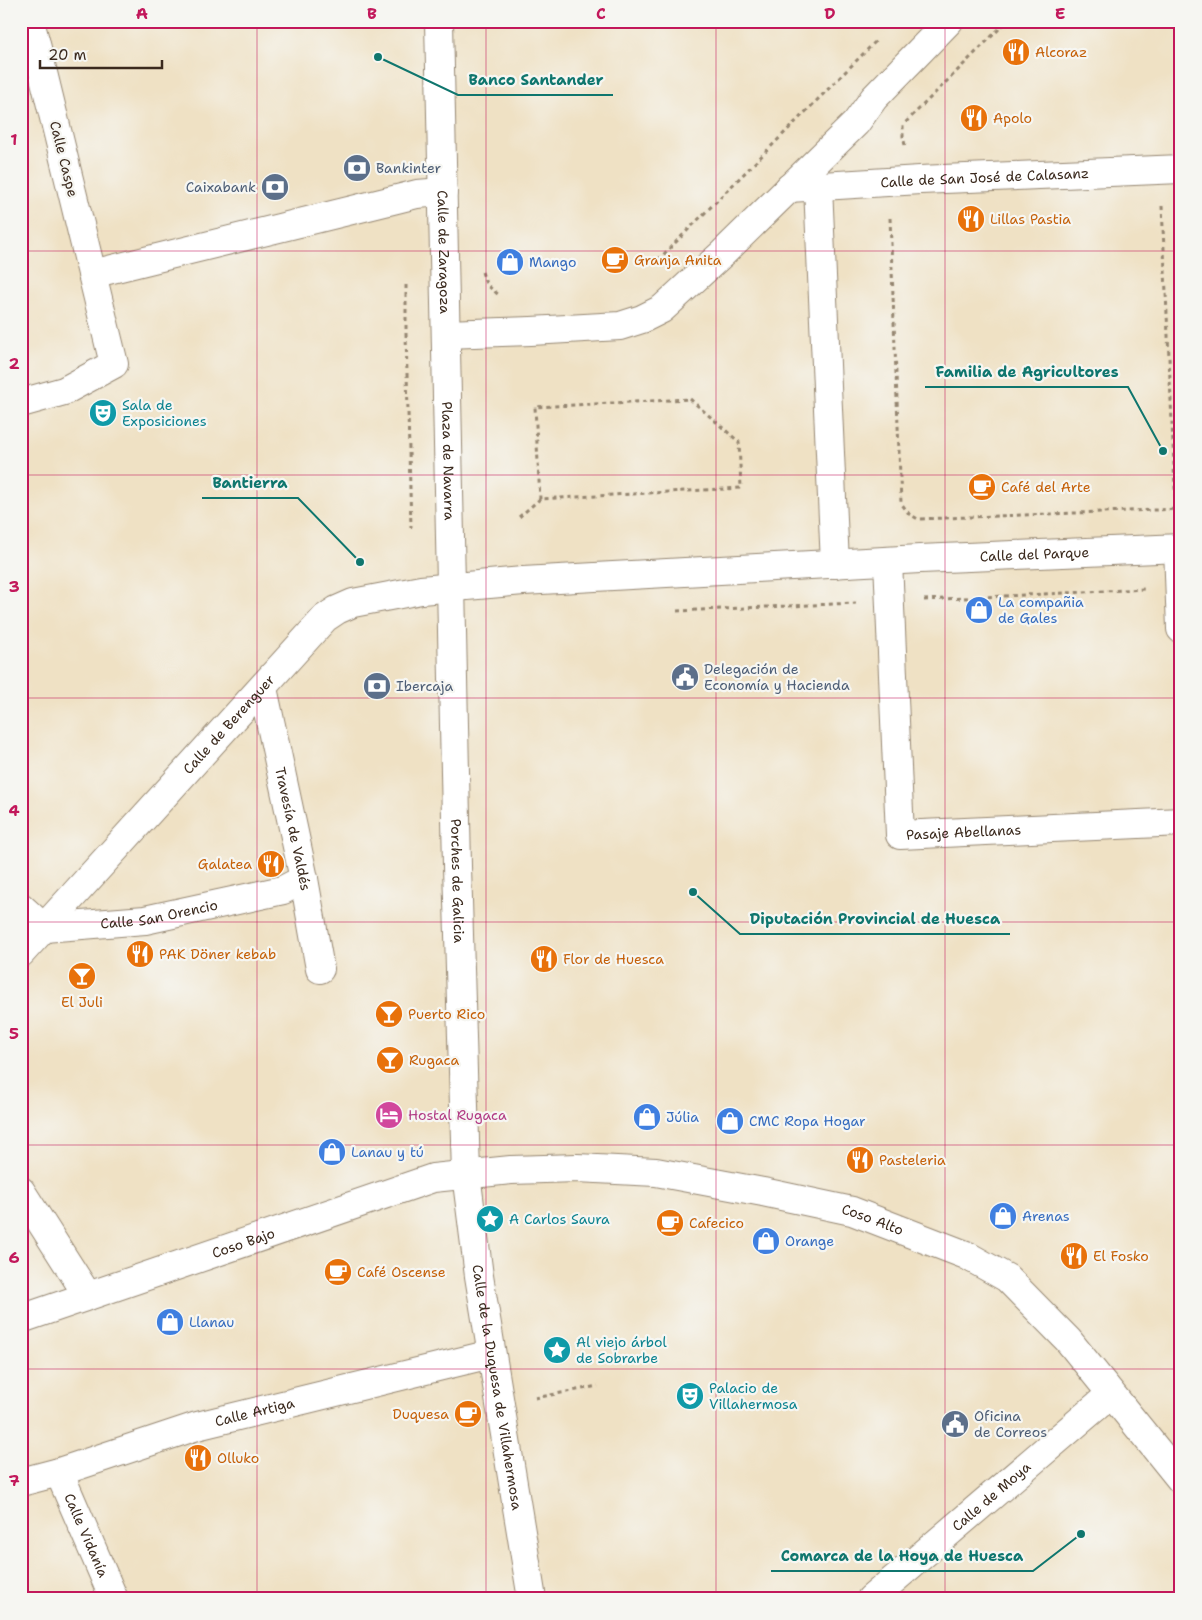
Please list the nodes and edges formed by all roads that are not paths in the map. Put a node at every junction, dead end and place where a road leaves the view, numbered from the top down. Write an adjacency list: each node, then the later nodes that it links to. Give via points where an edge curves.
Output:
1 (439, 21): 7 (street, Calle de Zaragoza)
2 (950, 21): 6 (street, via 874,98 856,123)
3 (29, 37): 8 (street, Calle Caspe)
4 (1181, 169): 5 (street, Calle de San José de Calasanz)
5 (818, 187): 6 (street, Calle de San José de Calasanz); 13 (street)
6 (789, 188): 9 (street, via 680,294 662,309 642,319 620,326 597,328)
7 (443, 192): 8 (street, via 417,194); 9 (street, Calle de Zaragoza)
8 (92, 274): 10 (street, Calle Caspe, via 114,364 64,391)
9 (446, 334): 14 (street, Plaza de Navarra)
10 (21, 403)
11 (1179, 548): 12 (street, Calle del Parque); 15 (street)
12 (888, 560): 13 (street, Calle del Parque); 17 (street, Pasaje Abellanas, via 900,835)
13 (834, 564): 14 (street, Calle de Berenguer, via 533,580)
14 (451, 588): 16 (street, Calle de Berenguer, via 353,602 337,610); 23 (street, Porches de Galicia)
15 (1181, 629)
16 (263, 688): 18 (street, Travesía de Valdés); 20 (street, Calle de Berenguer)
17 (1181, 822)
18 (304, 879): 20 (street, Calle San Orencio, via 283,890 145,920); 22 (street, Travesía de Valdés)
19 (21, 907): 20 (street)
20 (44, 928): 21 (street)
21 (21, 953)
22 (320, 969)
23 (466, 1174): 25 (street, Coso Bajo, via 433,1178); 27 (street, Calle de la Duquesa de Villahermosa); 28 (street, Coso Alto, via 577,1168 656,1172 852,1211 966,1255 1007,1278 1068,1340)
24 (21, 1191): 25 (street)
25 (88, 1296): 26 (street, Coso Bajo)
26 (21, 1320)
27 (491, 1354): 29 (street, Calle Artiga, via 197,1426); 33 (street, Calle de la Duquesa de Villahermosa)
28 (1111, 1394): 30 (street, Coso Alto); 34 (street, Calle de Moya)
29 (59, 1472): 31 (street, Calle Artiga); 32 (street, Calle Vidanía)
30 (1181, 1480)
31 (21, 1482)
32 (114, 1599)
33 (532, 1599)
34 (871, 1599)

